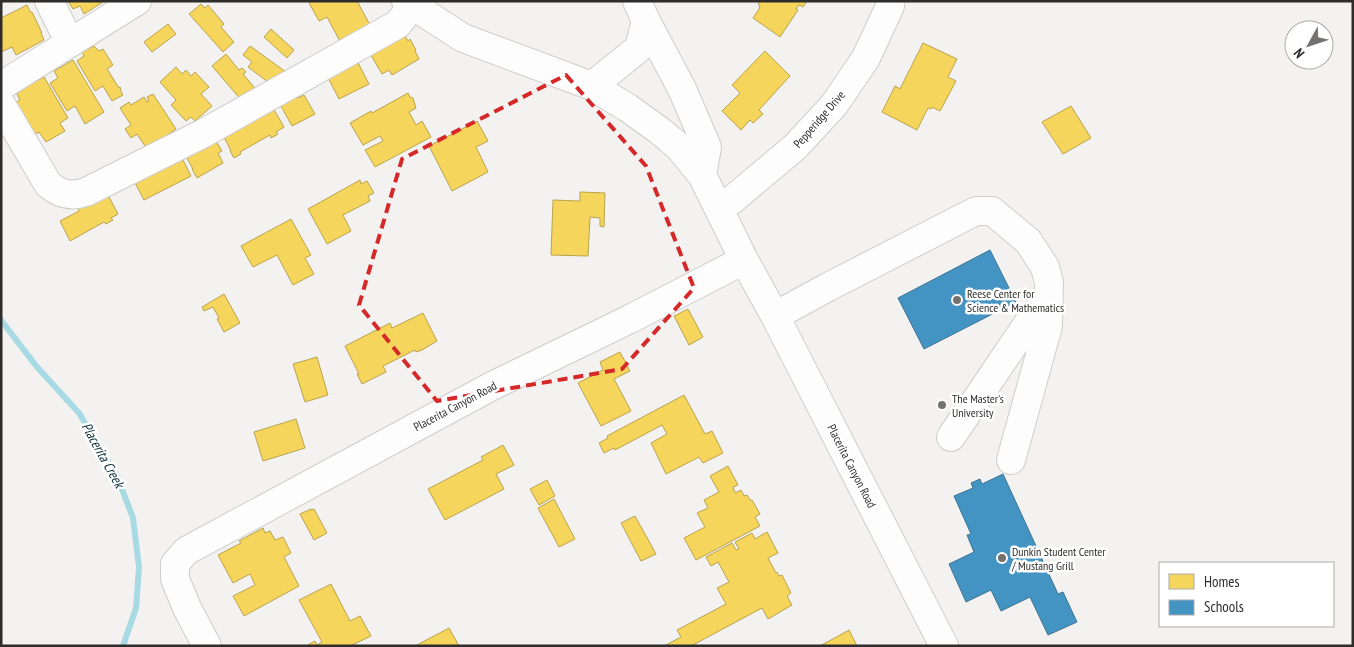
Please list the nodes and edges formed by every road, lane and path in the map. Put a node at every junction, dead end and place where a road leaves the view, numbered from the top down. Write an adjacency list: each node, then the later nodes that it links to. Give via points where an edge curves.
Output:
1 (49, 1): 6 (street)
2 (137, 1): 6 (street)
3 (409, 4): 8 (street, Placerita Canyon Road, via 463,38); 9 (street, via 398,24 202,134 76,195 65,195 48,184)
4 (890, 6): 11 (street, Pepperidge Drive, via 866,58 834,105 795,147)
5 (641, 11): 8 (street, via 638,48); 10 (street, via 682,89 707,147)
6 (70, 43): 7 (street)
7 (1, 86)
8 (592, 86): 10 (street, Placerita Canyon Road, via 660,131)
9 (1, 104)
10 (702, 175): 11 (street, Placerita Canyon Road)
11 (718, 208): 12 (street, Placerita Canyon Road)
12 (744, 260): 14 (street, Placerita Canyon Road); 17 (street, Placerita Canyon Road, via 483,390 186,551 175,564 175,580)
13 (1048, 298): 14 (street, via 1045,267 1028,241 992,211 976,211); 15 (street); 16 (street, via 1048,326)
14 (775, 316): 18 (street, Placerita Canyon Road)
15 (951, 437)
16 (1011, 460)
17 (206, 646)
18 (944, 646)

